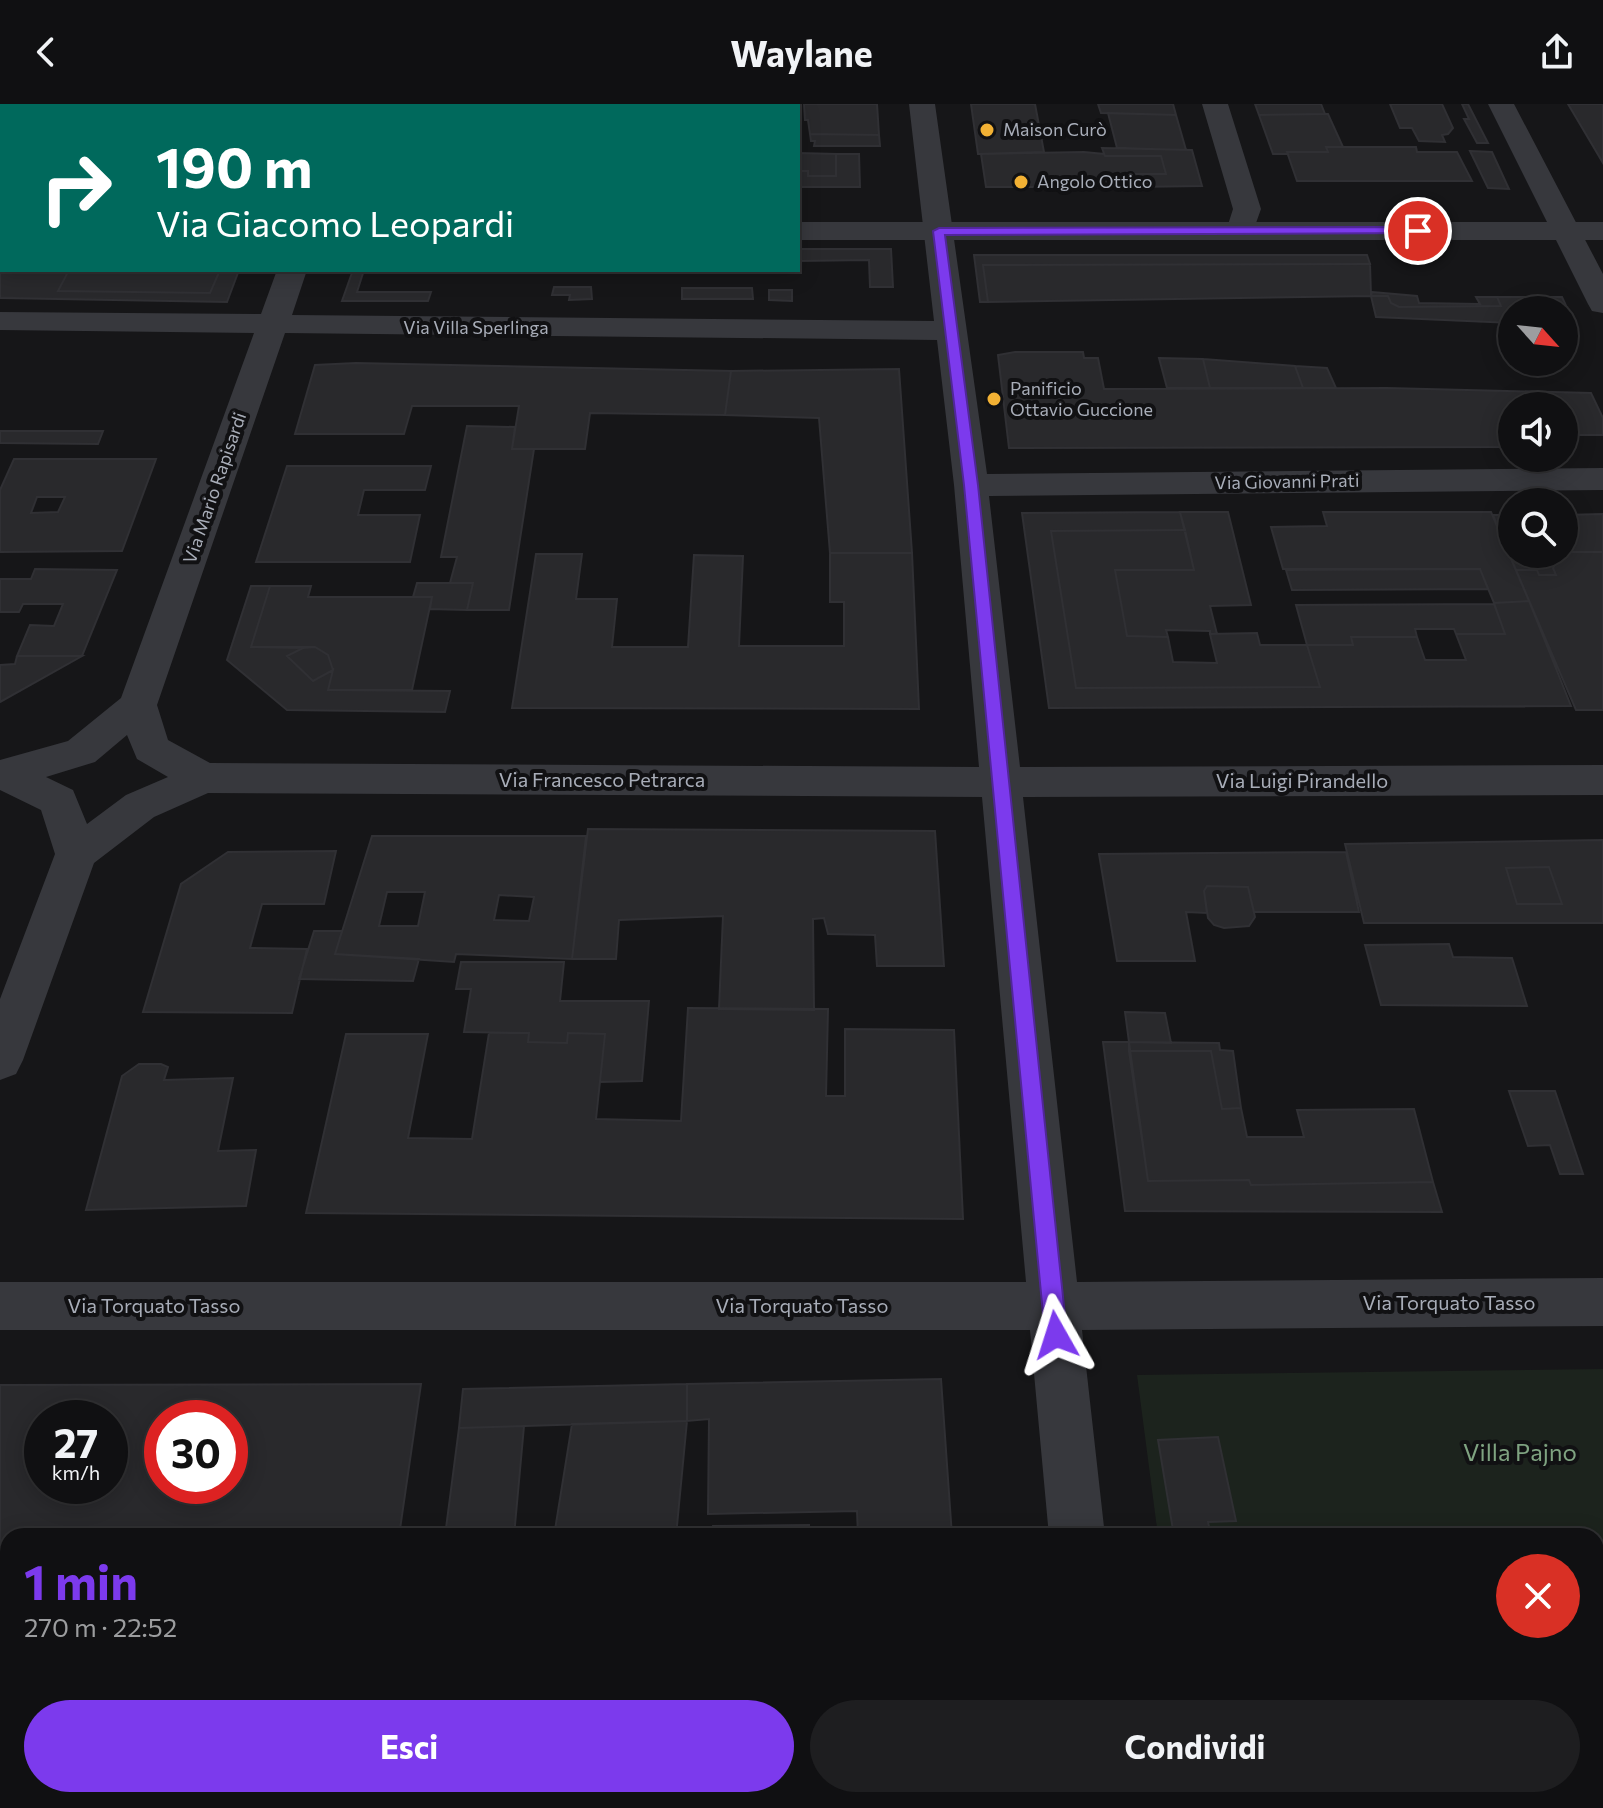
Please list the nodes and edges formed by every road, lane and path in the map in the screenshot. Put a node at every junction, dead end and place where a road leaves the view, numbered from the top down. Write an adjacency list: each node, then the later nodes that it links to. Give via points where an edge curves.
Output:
1 (922, 104): 5 (street)
2 (1215, 104): 6 (street, via 1247,209)
3 (1501, 104): 7 (street)
4 (800, 231): 5 (street)
5 (939, 231): 6 (street); 13 (street)
6 (1241, 231): 7 (street)
7 (1566, 231): 8 (street); 10 (street)
8 (1603, 231)
9 (291, 272): 12 (street, Via Mario Rapisardi)
10 (1603, 304)
11 (0, 321): 12 (street, Via Villa Sperlinga)
12 (272, 326): 13 (street, Via Villa Sperlinga); 16 (street, Via Mario Rapisardi)
13 (952, 331): 15 (street)
14 (1603, 479): 15 (street, Via Giovanni Prati)
15 (971, 485): 20 (street)
16 (138, 705): 17 (street, via 81,752); 18 (street, via 151,749)
17 (3, 775): 21 (street, via 59,801)
18 (204, 778): 20 (street, Via Francesco Petrarca); 21 (street, via 140,806)
19 (1603, 780): 20 (street, Via Luigi Pirandello)
20 (1000, 782): 25 (street)
21 (76, 854): 22 (street)
22 (0, 1060)
23 (1603, 1302): 25 (street, Via Torquato Tasso)
24 (0, 1306): 25 (street, Via Torquato Tasso)
25 (1053, 1306): 26 (street)
26 (1076, 1528)

